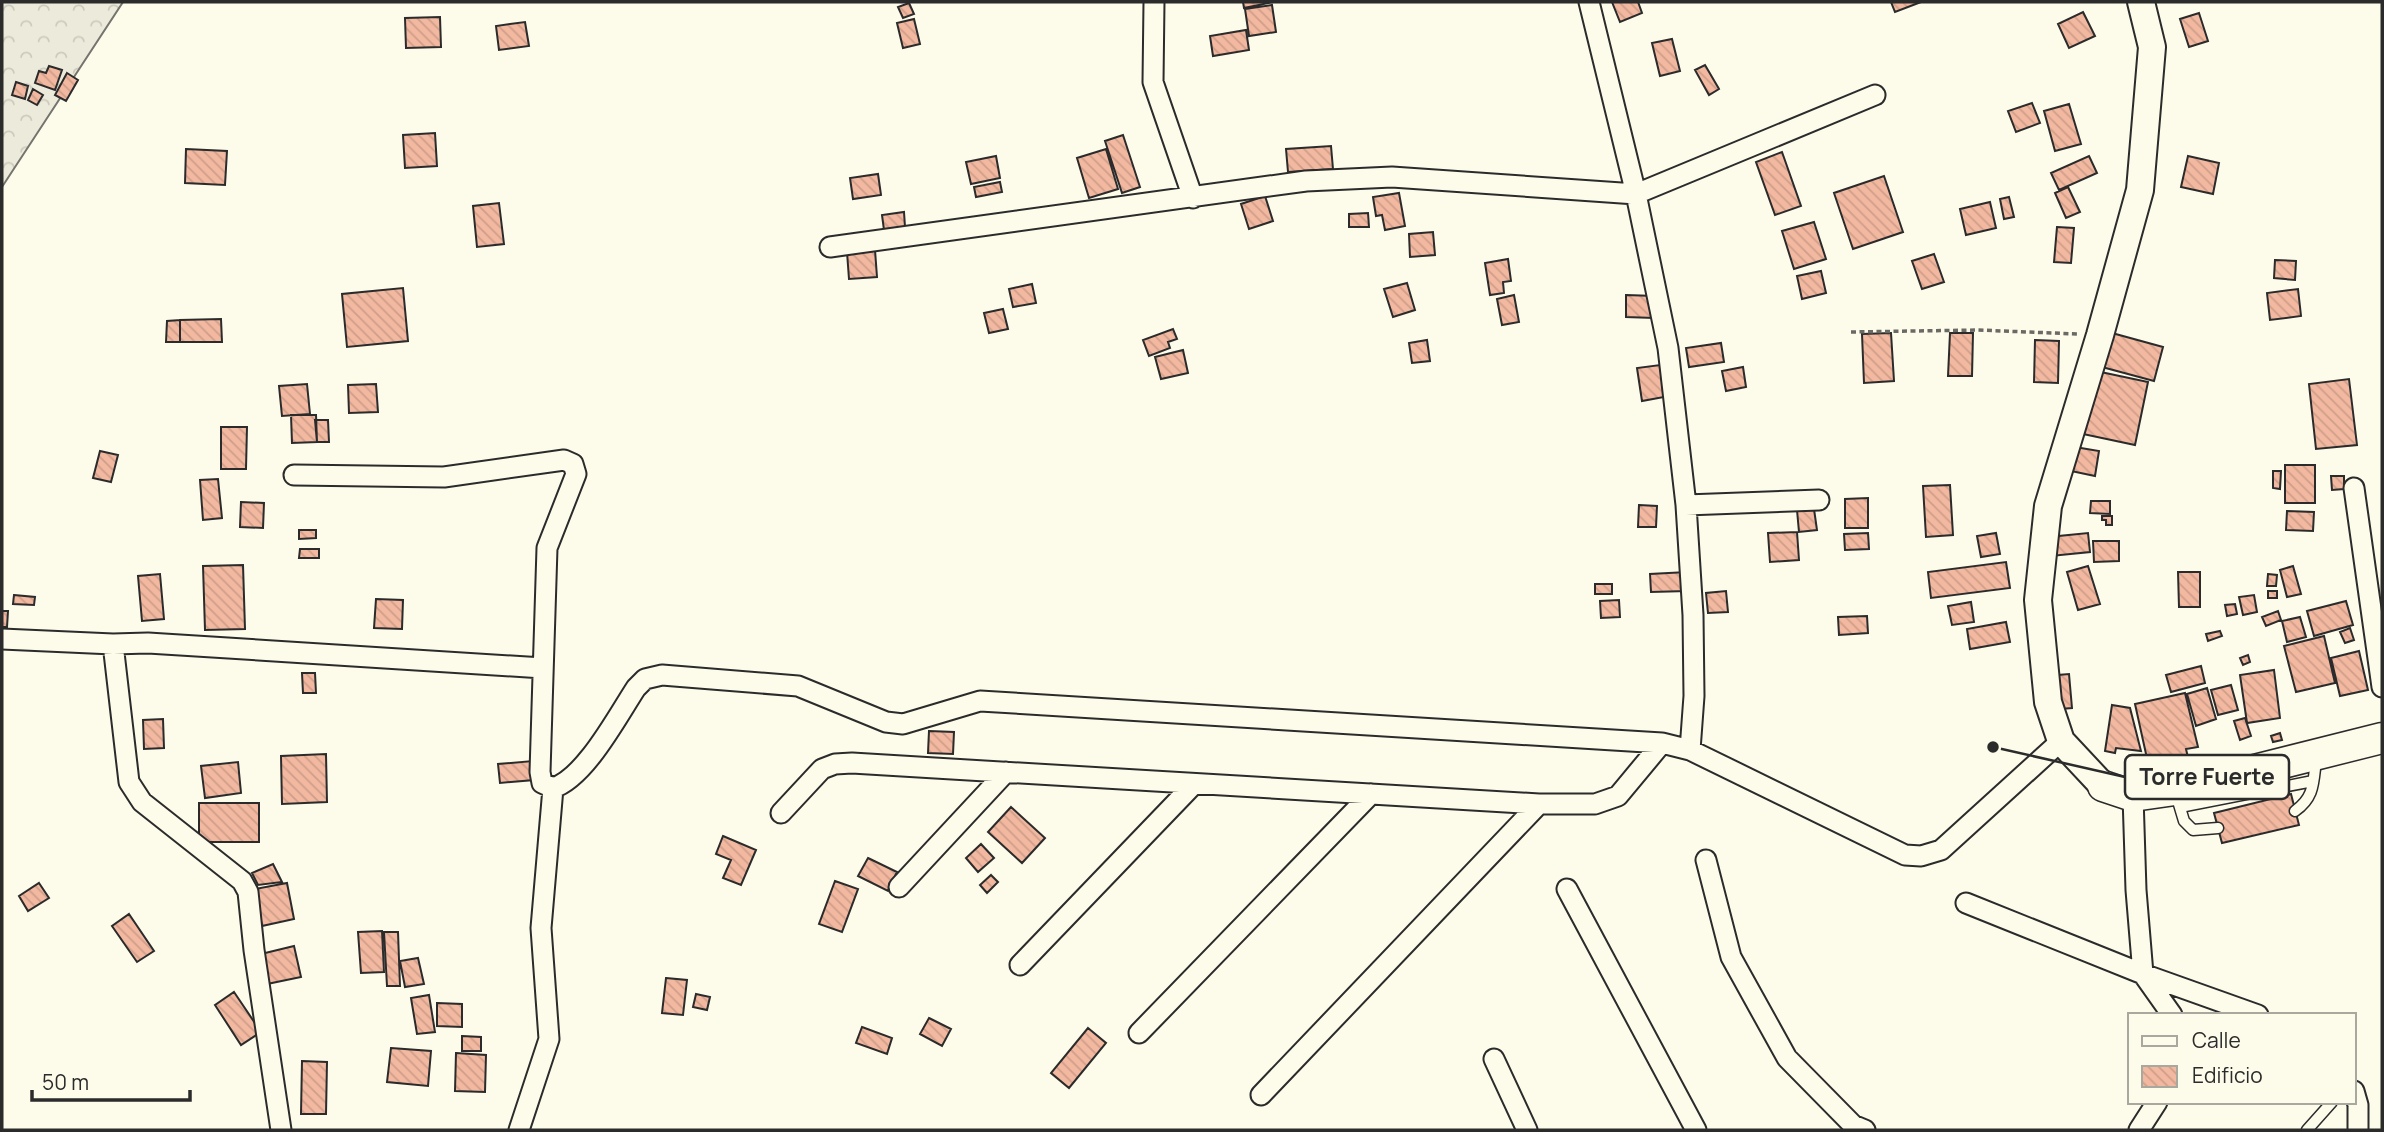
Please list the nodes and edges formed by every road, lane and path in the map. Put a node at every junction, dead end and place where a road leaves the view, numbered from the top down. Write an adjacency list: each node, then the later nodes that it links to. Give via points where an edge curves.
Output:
1 (1154, 2): 6 (street, via 1153,82)
2 (1589, 2): 5 (street)
3 (2141, 2): 9 (main road, via 2152,47 2140,190)
4 (1875, 95): 5 (street)
5 (1636, 194): 6 (street, via 1392,177 1306,181); 13 (street, via 1668,348)
6 (1193, 198): 7 (street)
7 (830, 247)
8 (1851, 332): 9 (path, via 1978,330)
9 (2100, 335): 19 (main road, via 2048,506 2038,600 2048,702)
10 (294, 475): 16 (street, via 444,477 564,460 573,464 576,474 547,548)
11 (2354, 488): 17 (street)
12 (1819, 500): 13 (street)
13 (1686, 505): 21 (street, via 1693,615)
14 (2, 639): 15 (street)
15 (113, 644): 16 (street); 48 (street, via 129,782 142,802 242,881 248,892)
16 (543, 668): 26 (street, via 540,772 542,783)
17 (2382, 687)
18 (2382, 738): 22 (main road)
19 (2061, 741): 21 (street, via 1941,850 1921,856 1905,855); 25 (main road)
20 (1662, 743): 21 (street); 26 (street, via 980,701 903,724 886,722 798,686 662,675 645,679 636,688 581,771); 30 (street, via 1618,796 1595,804)
21 (1690, 750)
22 (2315, 768): 29 (main road); 31 (lane, via 2307,802)
23 (1006, 772): 24 (street); 32 (street, via 835,764 822,769); 35 (street)
24 (1194, 784): 27 (street); 38 (street)
25 (2103, 786): 28 (main road)
26 (553, 788): 49 (street, via 541,928 549,1039)
27 (1371, 794): 30 (street); 42 (street)
28 (2133, 796): 29 (main road); 39 (street)
29 (2178, 799): 33 (lane, via 2184,821 2193,830)
30 (1539, 804): 44 (street)
31 (2295, 811)
32 (781, 813)
33 (2218, 828)
34 (1706, 860): 52 (street, via 1731,957 1787,1058 1853,1125)
35 (899, 887)
36 (1567, 889): 51 (street)
37 (1966, 903): 39 (street)
38 (1020, 965)
39 (2143, 974): 40 (street); 41 (street)
40 (2171, 1013)
41 (2252, 1013)
42 (1139, 1033)
43 (1494, 1059): 50 (street)
44 (1261, 1095)
45 (2356, 1098): 55 (street)
46 (2156, 1104): 53 (street)
47 (2330, 1104): 54 (lane)
48 (281, 1130)
49 (519, 1130)
50 (1527, 1130)
51 (1696, 1130)
52 (1865, 1130)
53 (2139, 1130)
54 (2307, 1130)
55 (2358, 1130)

